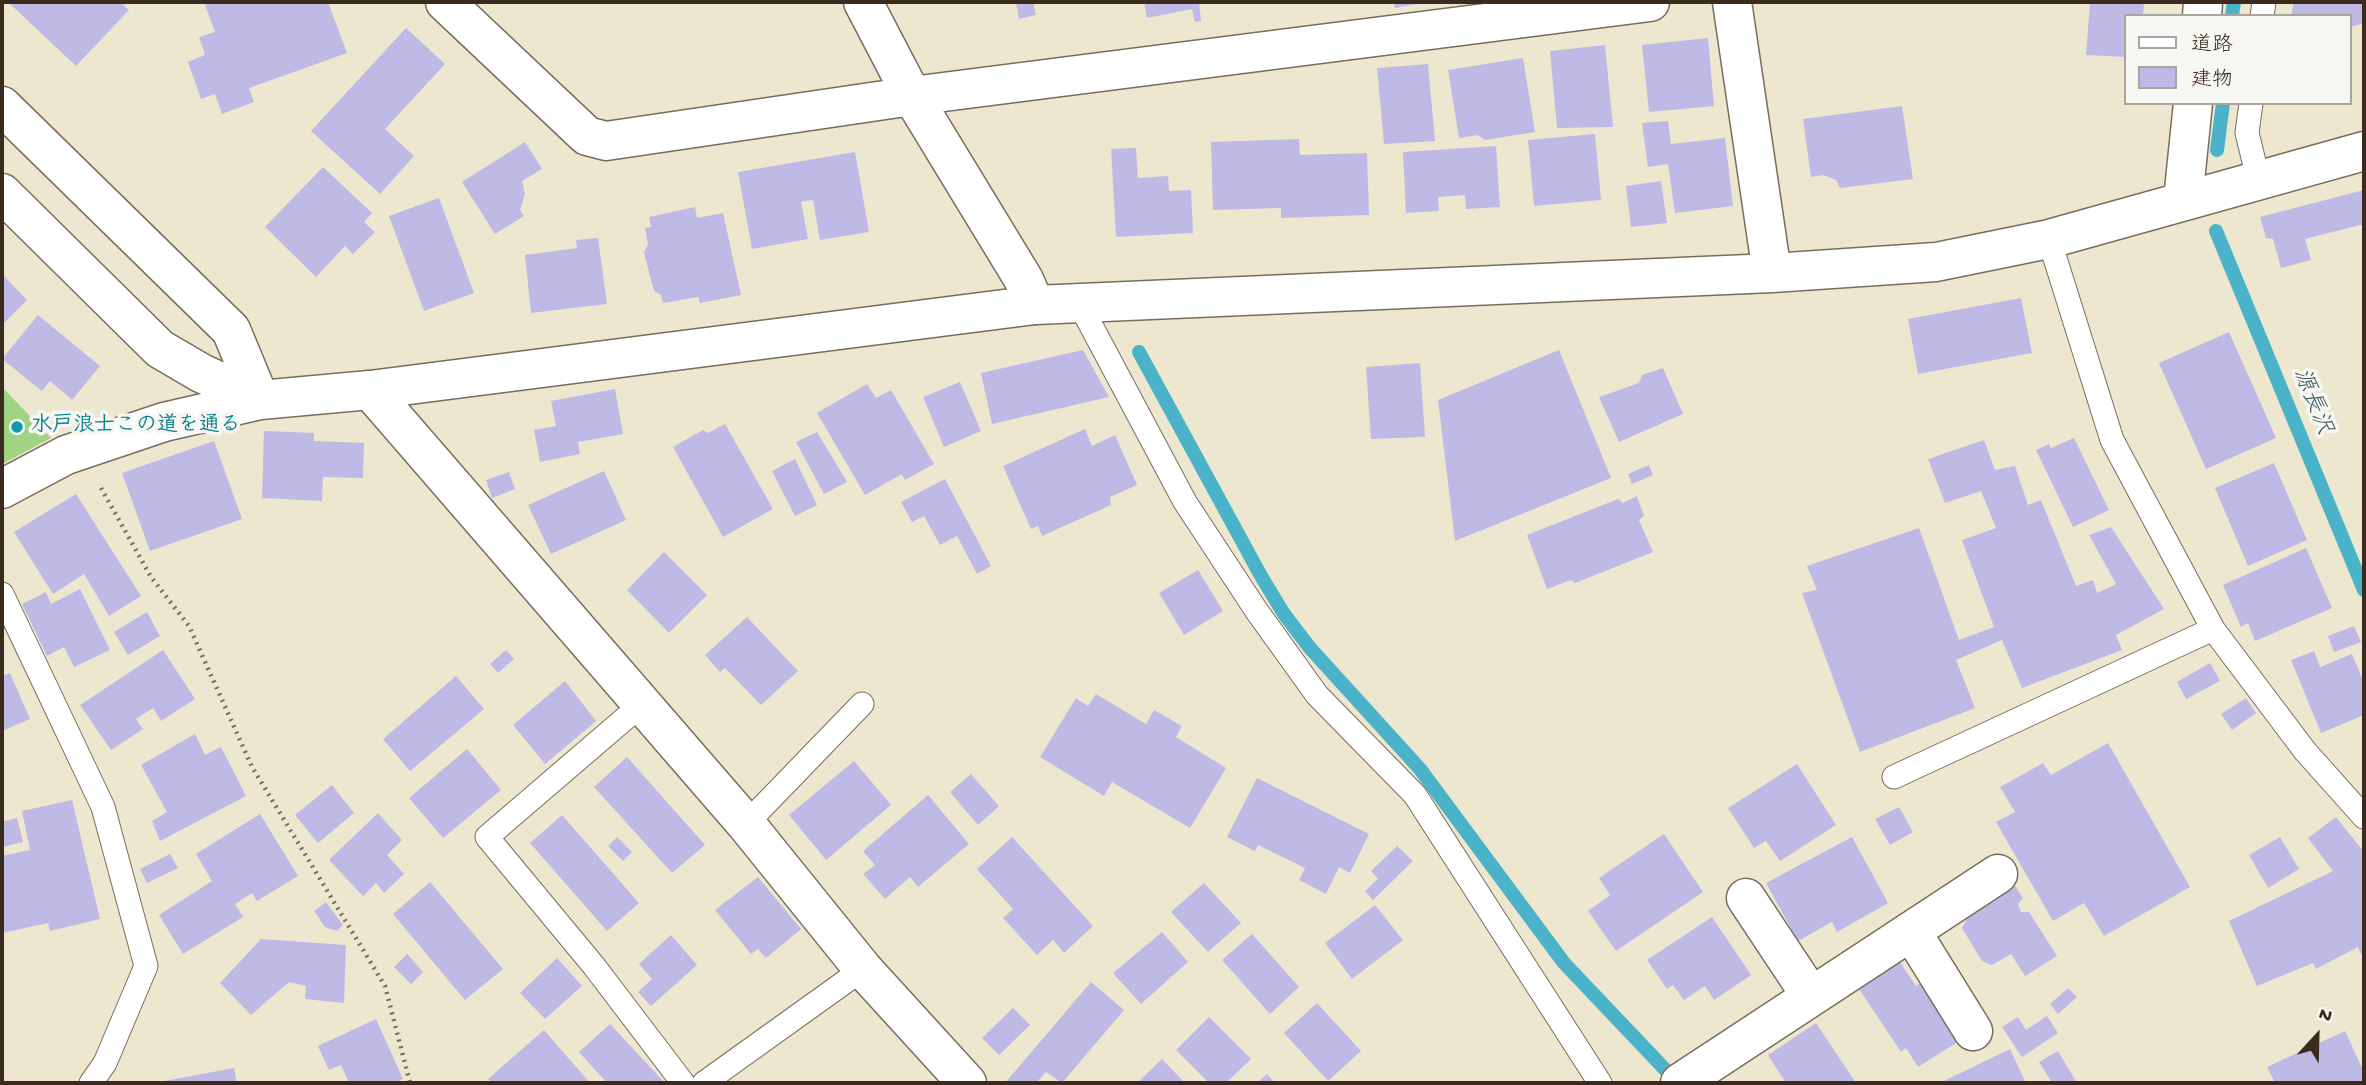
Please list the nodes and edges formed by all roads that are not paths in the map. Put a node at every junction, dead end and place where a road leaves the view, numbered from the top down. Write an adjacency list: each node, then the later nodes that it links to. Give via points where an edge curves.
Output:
1 (445, 2): 5 (street, via 587,136 606,141)
2 (863, 2): 5 (street)
3 (1650, 2): 5 (street)
4 (1731, 2): 14 (street)
5 (912, 96): 16 (street)
6 (2193, 105): 12 (street)
7 (2251, 105): 10 (lane, via 2247,133)
8 (2, 106): 18 (street, via 230,330)
9 (2364, 151): 10 (street)
10 (2259, 182): 12 (street)
11 (2, 193): 18 (street, via 160,349)
12 (2183, 200): 13 (street)
13 (2049, 239): 14 (street, via 1936,262); 21 (lane, via 2112,440)
14 (1772, 273): 15 (street)
15 (1079, 303): 16 (street); 38 (lane, via 1185,502 1256,610 1317,695 1415,795)
16 (1035, 305): 17 (street)
17 (370, 390): 18 (street); 22 (street)
18 (260, 400): 19 (street, via 164,422 80,450)
19 (2, 489)
20 (2, 594): 34 (lane, via 103,807 146,966 105,1063)
21 (2213, 629): 24 (lane); 25 (lane, via 2305,751)
22 (642, 704): 26 (street); 35 (lane, via 487,837)
23 (862, 704): 26 (lane)
24 (1894, 777)
25 (2364, 817)
26 (746, 824): 30 (street)
27 (1998, 874): 29 (street)
28 (1746, 898): 31 (street)
29 (1911, 931): 31 (street); 32 (street)
30 (863, 969): 36 (lane); 37 (street)
31 (1811, 996): 33 (street)
32 (1973, 1031)
33 (1686, 1079)
34 (91, 1083)
35 (683, 1083)
36 (704, 1083)
37 (967, 1083)
38 (1600, 1083)

